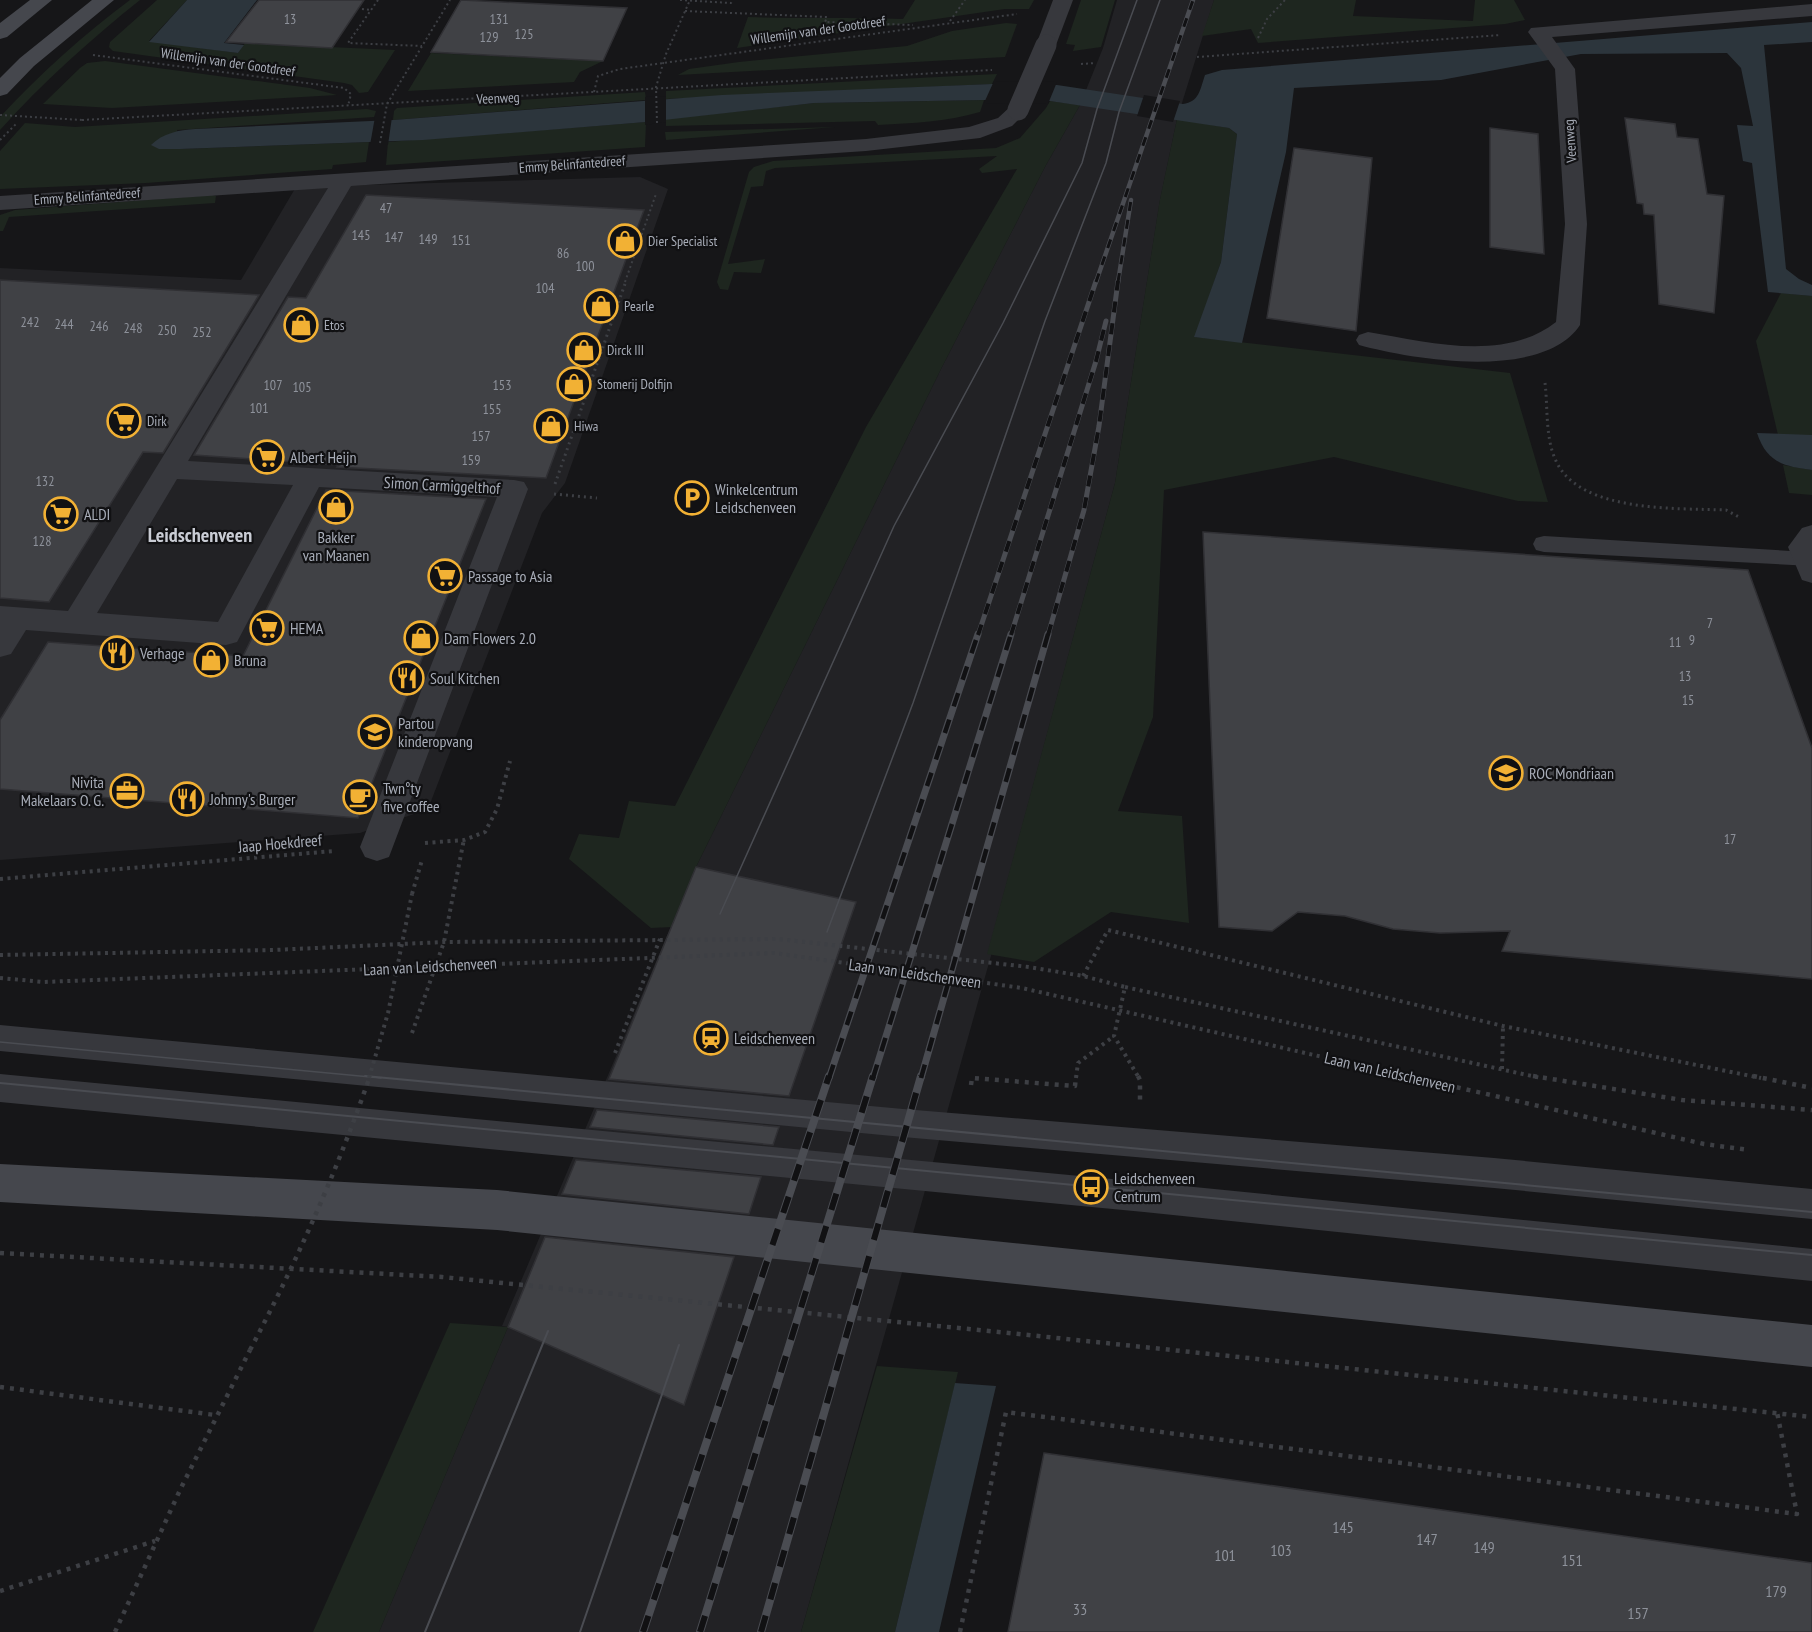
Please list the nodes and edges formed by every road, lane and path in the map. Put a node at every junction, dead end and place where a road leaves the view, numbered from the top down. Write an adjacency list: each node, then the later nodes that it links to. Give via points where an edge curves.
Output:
1 (42, 0): 17 (street)
2 (104, 0): 26 (street, via 27,62)
3 (378, 0): 12 (path)
4 (450, 0): 20 (path)
5 (680, 0): 6 (path)
6 (690, 0): 7 (path); 14 (path)
7 (732, 0)
8 (965, 0): 15 (path)
9 (1285, 0): 19 (path, via 1267,19)
10 (1061, 8): 15 (path, Willemijn van der Gootdreef); 33 (street, Emmy Belinfantedreef, bridge, via 1018,110 1005,122 988,129 954,137)
11 (362, 9): 12 (path)
12 (371, 10): 20 (path, via 348,43)
13 (1812, 10): 37 (street, Veenweg, via 1538,32 1565,69 1576,224 1568,325 1558,336)
14 (686, 11): 16 (path); 23 (path)
15 (950, 21): 16 (path, Willemijn van der Gootdreef)
16 (923, 25): 23 (path, Willemijn van der Gootdreef)
17 (0, 33)
18 (1497, 35): 22 (path)
19 (1258, 38)
20 (422, 46): 28 (path)
21 (87, 54): 29 (path, Willemijn van der Gootdreef, via 344,88 351,94)
22 (1197, 57)
23 (663, 63): 25 (path); 27 (path, Willemijn van der Gootdreef, via 606,72 598,76)
24 (995, 70): 25 (path, Veenweg)
25 (656, 87): 27 (path, Veenweg); 31 (path)
26 (0, 90)
27 (594, 92): 28 (path, Veenweg)
28 (387, 104): 29 (path, Veenweg); 32 (path)
29 (348, 106): 30 (path, Veenweg, bridge, via 82,120)
30 (0, 115)
31 (658, 126)
32 (380, 149)
33 (657, 159): 34 (street, Emmy Belinfantedreef); 40 (path, via 656,198)
34 (344, 179): 35 (street, Emmy Belinfantedreef); 38 (street)
35 (0, 203)
36 (1368, 340): 37 (street, Veenweg, via 1491,354)
37 (1541, 343): 41 (path, via 1554,460 1562,475 1579,489 1599,497)
38 (168, 470): 39 (street, Simon Carmiggelthof); 45 (street)
39 (311, 477): 45 (street, via 226,634); 49 (street, Simon Carmiggelthof, via 514,489)
40 (552, 493)
41 (1726, 510)
42 (1544, 544): 43 (lane)
43 (1810, 556)
44 (9, 617): 45 (street); 46 (street)
45 (76, 622)
46 (0, 646)
47 (510, 761): 48 (path, Jaap Hoekdreef, via 490,825 485,832)
48 (464, 839): 49 (path, Jaap Hoekdreef); 53 (path)
49 (377, 847): 51 (path, Jaap Hoekdreef)
50 (419, 873): 80 (path, bridge, via 391,1009 361,1105 290,1276)
51 (0, 879)
52 (660, 939): 53 (path); 55 (path); 57 (path, via 778,939)
53 (444, 942): 54 (path); 56 (path)
54 (0, 955)
55 (652, 957): 56 (path, Laan van Leidschenveen); 60 (path, Laan van Leidschenveen, via 774,953 1022,988); 65 (path)
56 (437, 965): 58 (path, Laan van Leidschenveen, via 44,982); 62 (path)
57 (1083, 976): 59 (path); 61 (path, via 1108,930)
58 (0, 978)
59 (1125, 987): 60 (path); 66 (path)
60 (1119, 1010): 63 (path); 72 (path, Laan van Leidschenveen, via 1692,1141)
61 (1503, 1026): 66 (path); 69 (path)
62 (413, 1032)
63 (1114, 1036): 67 (path, via 1078,1063); 70 (path, via 1140,1080)
64 (0, 1038): 74 (lane)
65 (616, 1051)
66 (1502, 1070): 71 (path, via 1682,1100)
67 (1075, 1086)
68 (0, 1088): 76 (lane)
69 (1812, 1088)
70 (1140, 1110)
71 (1812, 1110)
72 (1761, 1152)
73 (0, 1183): 77 (street, via 497,1210)
74 (1812, 1204)
75 (0, 1253): 79 (path, via 442,1277)
76 (1812, 1265)
77 (1812, 1346)
78 (0, 1387): 80 (path)
79 (1777, 1412): 81 (path); 85 (path, via 1797,1514 1006,1412)
80 (215, 1415): 82 (path)
81 (1812, 1417)
82 (155, 1541): 83 (path); 84 (path)
83 (0, 1591)
84 (115, 1632)
85 (960, 1632)

